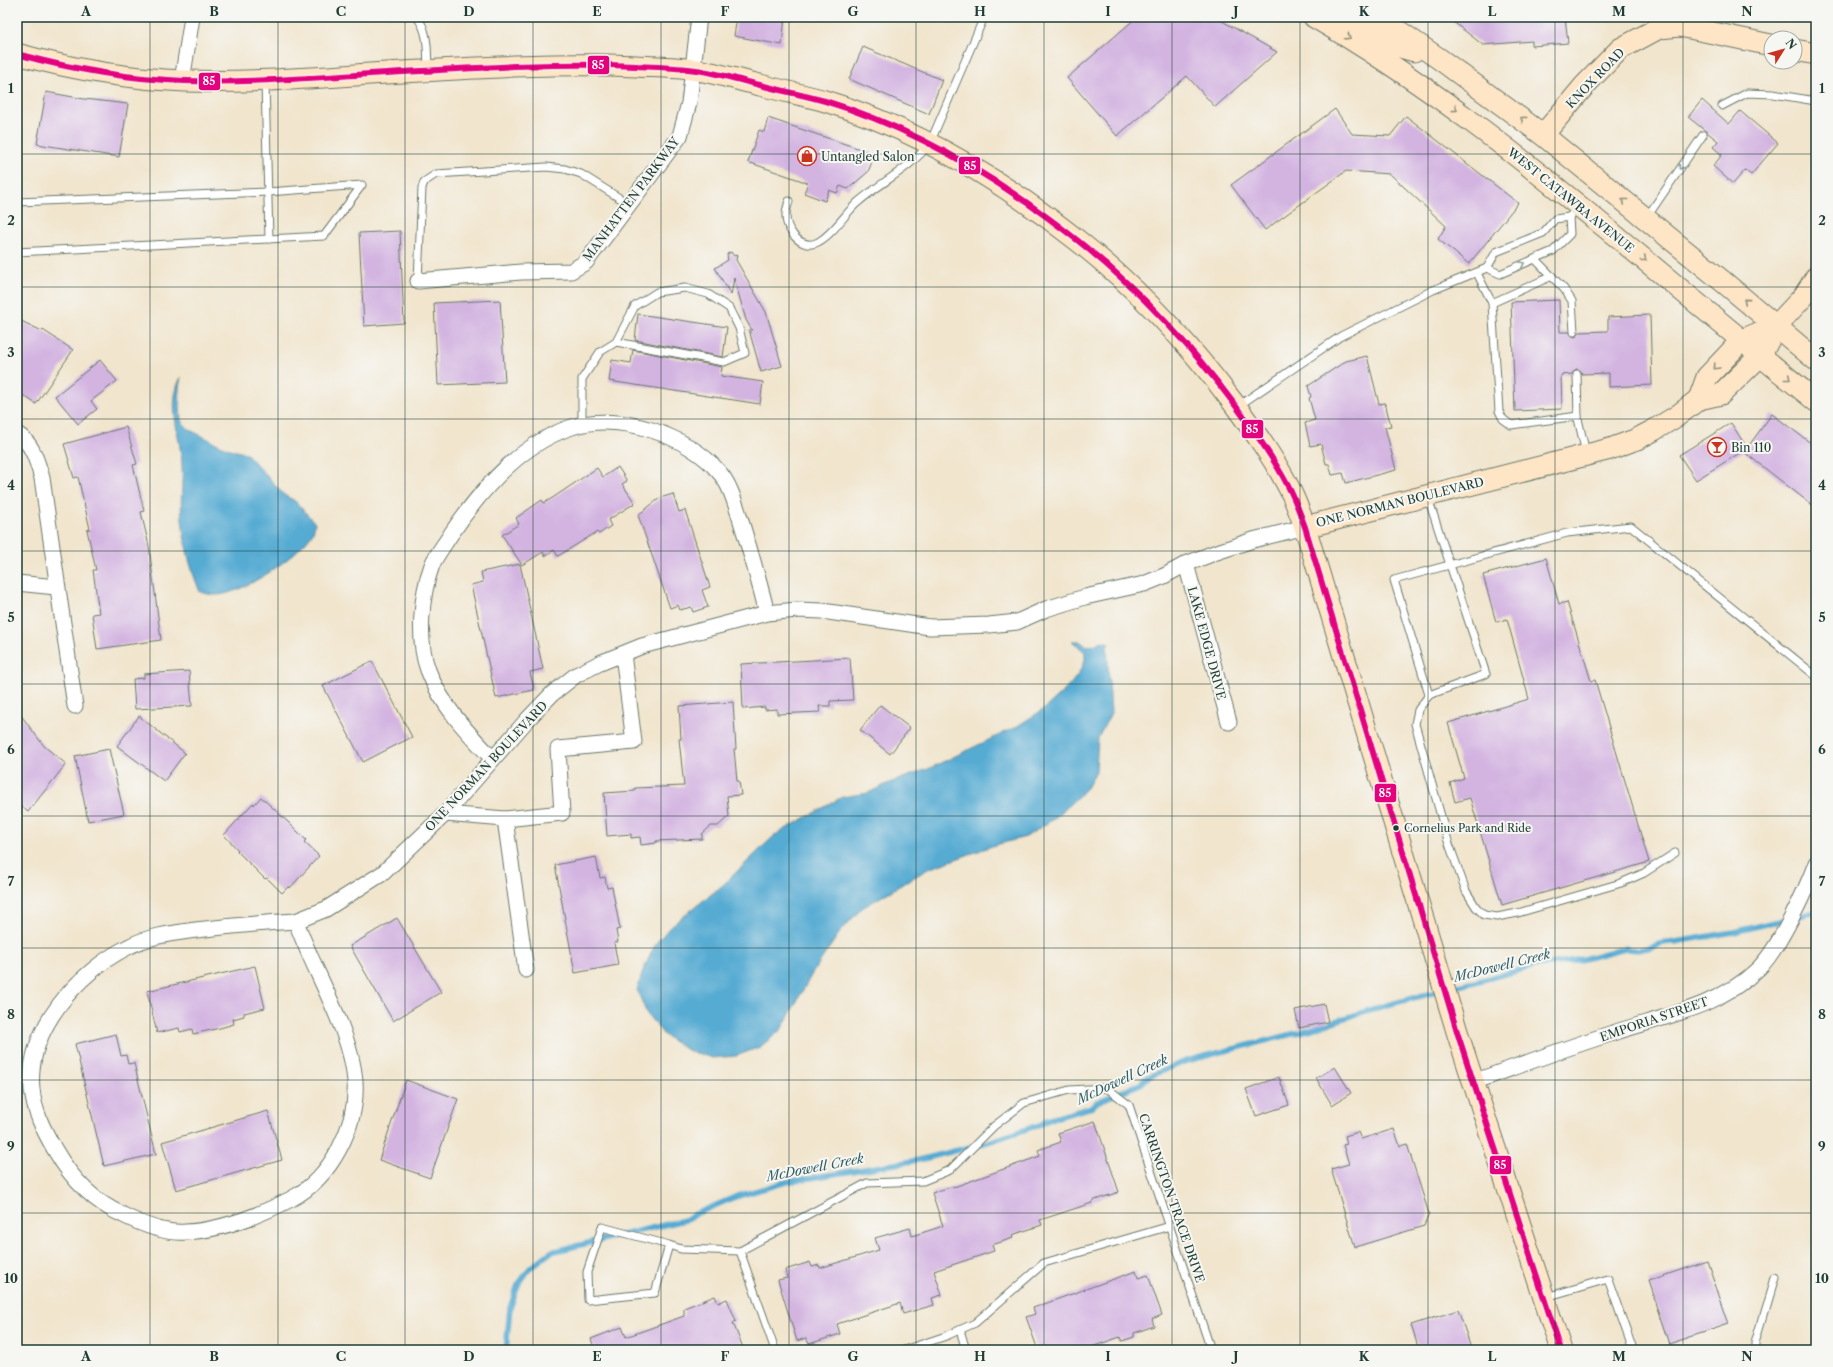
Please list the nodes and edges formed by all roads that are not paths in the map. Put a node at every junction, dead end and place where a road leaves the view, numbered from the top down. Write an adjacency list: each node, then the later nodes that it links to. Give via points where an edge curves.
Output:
1 (192, 17): 17 (street)
2 (417, 17): 15 (lane, via 427,41)
3 (700, 17): 14 (street, MANHATTEN PARKWAY)
4 (984, 17): 22 (lane)
5 (1314, 17): 27 (street, WEST CATAWBA AVENUE, one-way to 27, via 1419,83 1484,130)
6 (1346, 17): 13 (street, via 1393,45)
7 (1378, 17): 13 (street)
8 (1681, 22): 9 (street, KNOX ROAD); 20 (street, KNOX ROAD, via 1659,28 1620,49)
9 (1763, 43)
10 (1803, 52): 12 (street)
11 (17, 54): 17 (street, via 97,72)
12 (1816, 54)
13 (1441, 60): 20 (street, one-way to 13)
14 (694, 69): 15 (street, via 556,64); 22 (street, via 825,101); 26 (street, MANHATTEN PARKWAY, via 689,103 680,136)
15 (428, 71): 16 (street)
16 (265, 80): 17 (street); 23 (lane)
17 (182, 81)
18 (1816, 101): 19 (lane, via 1773,94 1747,93)
19 (1722, 106)
20 (1543, 135): 28 (street, one-way to 20)
21 (1703, 135): 28 (lane, one-way to 28)
22 (930, 143): 24 (lane, via 908,167 857,204 817,243 806,244 796,239 788,227 785,214); 47 (street, via 1016,194 1105,262 1172,326 1203,362)
23 (268, 192): 25 (lane); 29 (lane); 29 (lane, via 362,185 324,236)
24 (789, 201)
25 (17, 202)
26 (629, 204): 36 (street, MANHATTEN PARKWAY, via 586,262 571,271 521,272); 36 (lane, via 582,174 565,169 546,167 436,174 424,182 422,188)
27 (1574, 211): 31 (lane, via 1570,234 1553,251); 32 (lane, via 1555,219 1542,233 1496,252); 40 (street, WEST CATAWBA AVENUE, one-way to 40)
28 (1646, 219): 38 (street, one-way to 28)
29 (269, 239): 30 (lane)
30 (17, 252)
31 (1535, 259): 32 (lane, one-way to 31, via 1500,274); 34 (lane)
32 (1487, 268): 33 (lane)
33 (1477, 272): 37 (lane); 47 (lane, via 1433,290 1341,336)
34 (1552, 276): 37 (lane); 39 (lane, via 1572,301)
35 (1816, 277): 38 (street, ONE NORMAN BOULEVARD, via 1804,296)
36 (418, 281)
37 (1492, 303): 48 (lane, via 1499,411 1503,419 1511,425)
38 (1776, 326): 40 (street, ONE NORMAN BOULEVARD); 42 (street, ONE NORMAN BOULEVARD); 43 (street)
39 (1574, 332)
40 (1742, 340): 42 (street, WEST CATAWBA AVENUE); 45 (street, ONE NORMAN BOULEVARD, one-way to 45, via 1706,377)
41 (616, 342): 41 (lane, via 724,362 745,353 739,328 729,308 708,294 685,288 657,292 635,306); 49 (lane, via 600,352 582,379)
42 (1761, 355): 45 (street, ONE NORMAN BOULEVARD, via 1721,394); 46 (street, WEST CATAWBA AVENUE, one-way to 46)
43 (1816, 360)
44 (1577, 374): 48 (lane)
45 (1699, 399): 51 (street, ONE NORMAN BOULEVARD, via 1677,416 1637,439)
46 (1816, 401)
47 (1236, 407): 53 (street, via 1286,481)
48 (1578, 416): 51 (lane)
49 (582, 425): 58 (street, via 592,422 620,424 655,431 679,440 702,454 721,473 751,550); 64 (street, via 572,426 548,437 525,452 505,470 485,489 464,516 432,565 421,614 428,669 446,706)
50 (17, 434): 57 (street, via 35,453 42,478)
51 (1586, 455): 52 (street, ONE NORMAN BOULEVARD)
52 (1427, 496): 53 (street, ONE NORMAN BOULEVARD); 55 (lane)
53 (1305, 526): 54 (street, ONE NORMAN BOULEVARD, via 1253,540); 72 (street)
54 (1186, 564): 58 (street, ONE NORMAN BOULEVARD, via 1144,584 1085,597 1046,609 1017,622 930,627 822,611); 63 (street, LAKE EDGE DRIVE)
55 (1449, 565): 60 (lane, via 1567,533 1631,526); 61 (lane, via 1486,674); 61 (lane, via 1394,580)
56 (17, 583): 57 (street)
57 (56, 587): 62 (street)
58 (767, 613): 59 (street, ONE NORMAN BOULEVARD, via 642,646)
59 (623, 654): 64 (street, ONE NORMAN BOULEVARD, via 576,675 552,694); 66 (street, via 634,742 558,749 562,813)
60 (1816, 676)
61 (1430, 695): 67 (lane, via 1418,710 1415,724 1448,840 1466,891 1484,915 1497,917 1518,913 1621,883 1644,873)
62 (75, 706)
63 (1229, 722)
64 (492, 758): 65 (street, ONE NORMAN BOULEVARD)
65 (445, 814): 66 (street); 70 (street, ONE NORMAN BOULEVARD, via 367,885 326,909)
66 (505, 819): 71 (street)
67 (1675, 853)
68 (1816, 863): 69 (street, EMPORIA STREET)
69 (1810, 894): 72 (street, EMPORIA STREET, via 1760,968 1723,995 1683,1012 1616,1032)
70 (296, 921): 70 (street, ONE NORMAN BOULEVARD, via 242,924 174,933 128,946 83,979 62,1000 46,1023 32,1067 36,1113 62,1163 85,1190 109,1208 157,1228 184,1233 221,1228 244,1221 295,1197 314,1183 329,1166 340,1146 353,1111 355,1080 350,1053 338,1020)
71 (526, 970)
72 (1473, 1082): 77 (street)
73 (1170, 1226): 75 (lane, CARRINGTON TRACE DRIVE, via 1129,1105 1106,1088 1069,1090 1024,1103 994,1126 950,1170 923,1181 867,1183); 78 (lane, via 1044,1263 975,1323); 83 (lane, CARRINGTON TRACE DRIVE)
74 (670, 1245): 74 (lane, via 602,1227 587,1272 588,1300 655,1293); 75 (lane, via 680,1249)
75 (740, 1251): 80 (lane)
76 (1774, 1279): 85 (lane)
77 (1544, 1298): 79 (street); 84 (lane, via 1608,1279)
78 (960, 1330): 81 (lane); 82 (lane)
79 (1558, 1349)
80 (774, 1350)
81 (904, 1350)
82 (966, 1350)
83 (1211, 1350)
84 (1633, 1350)
85 (1755, 1350)

